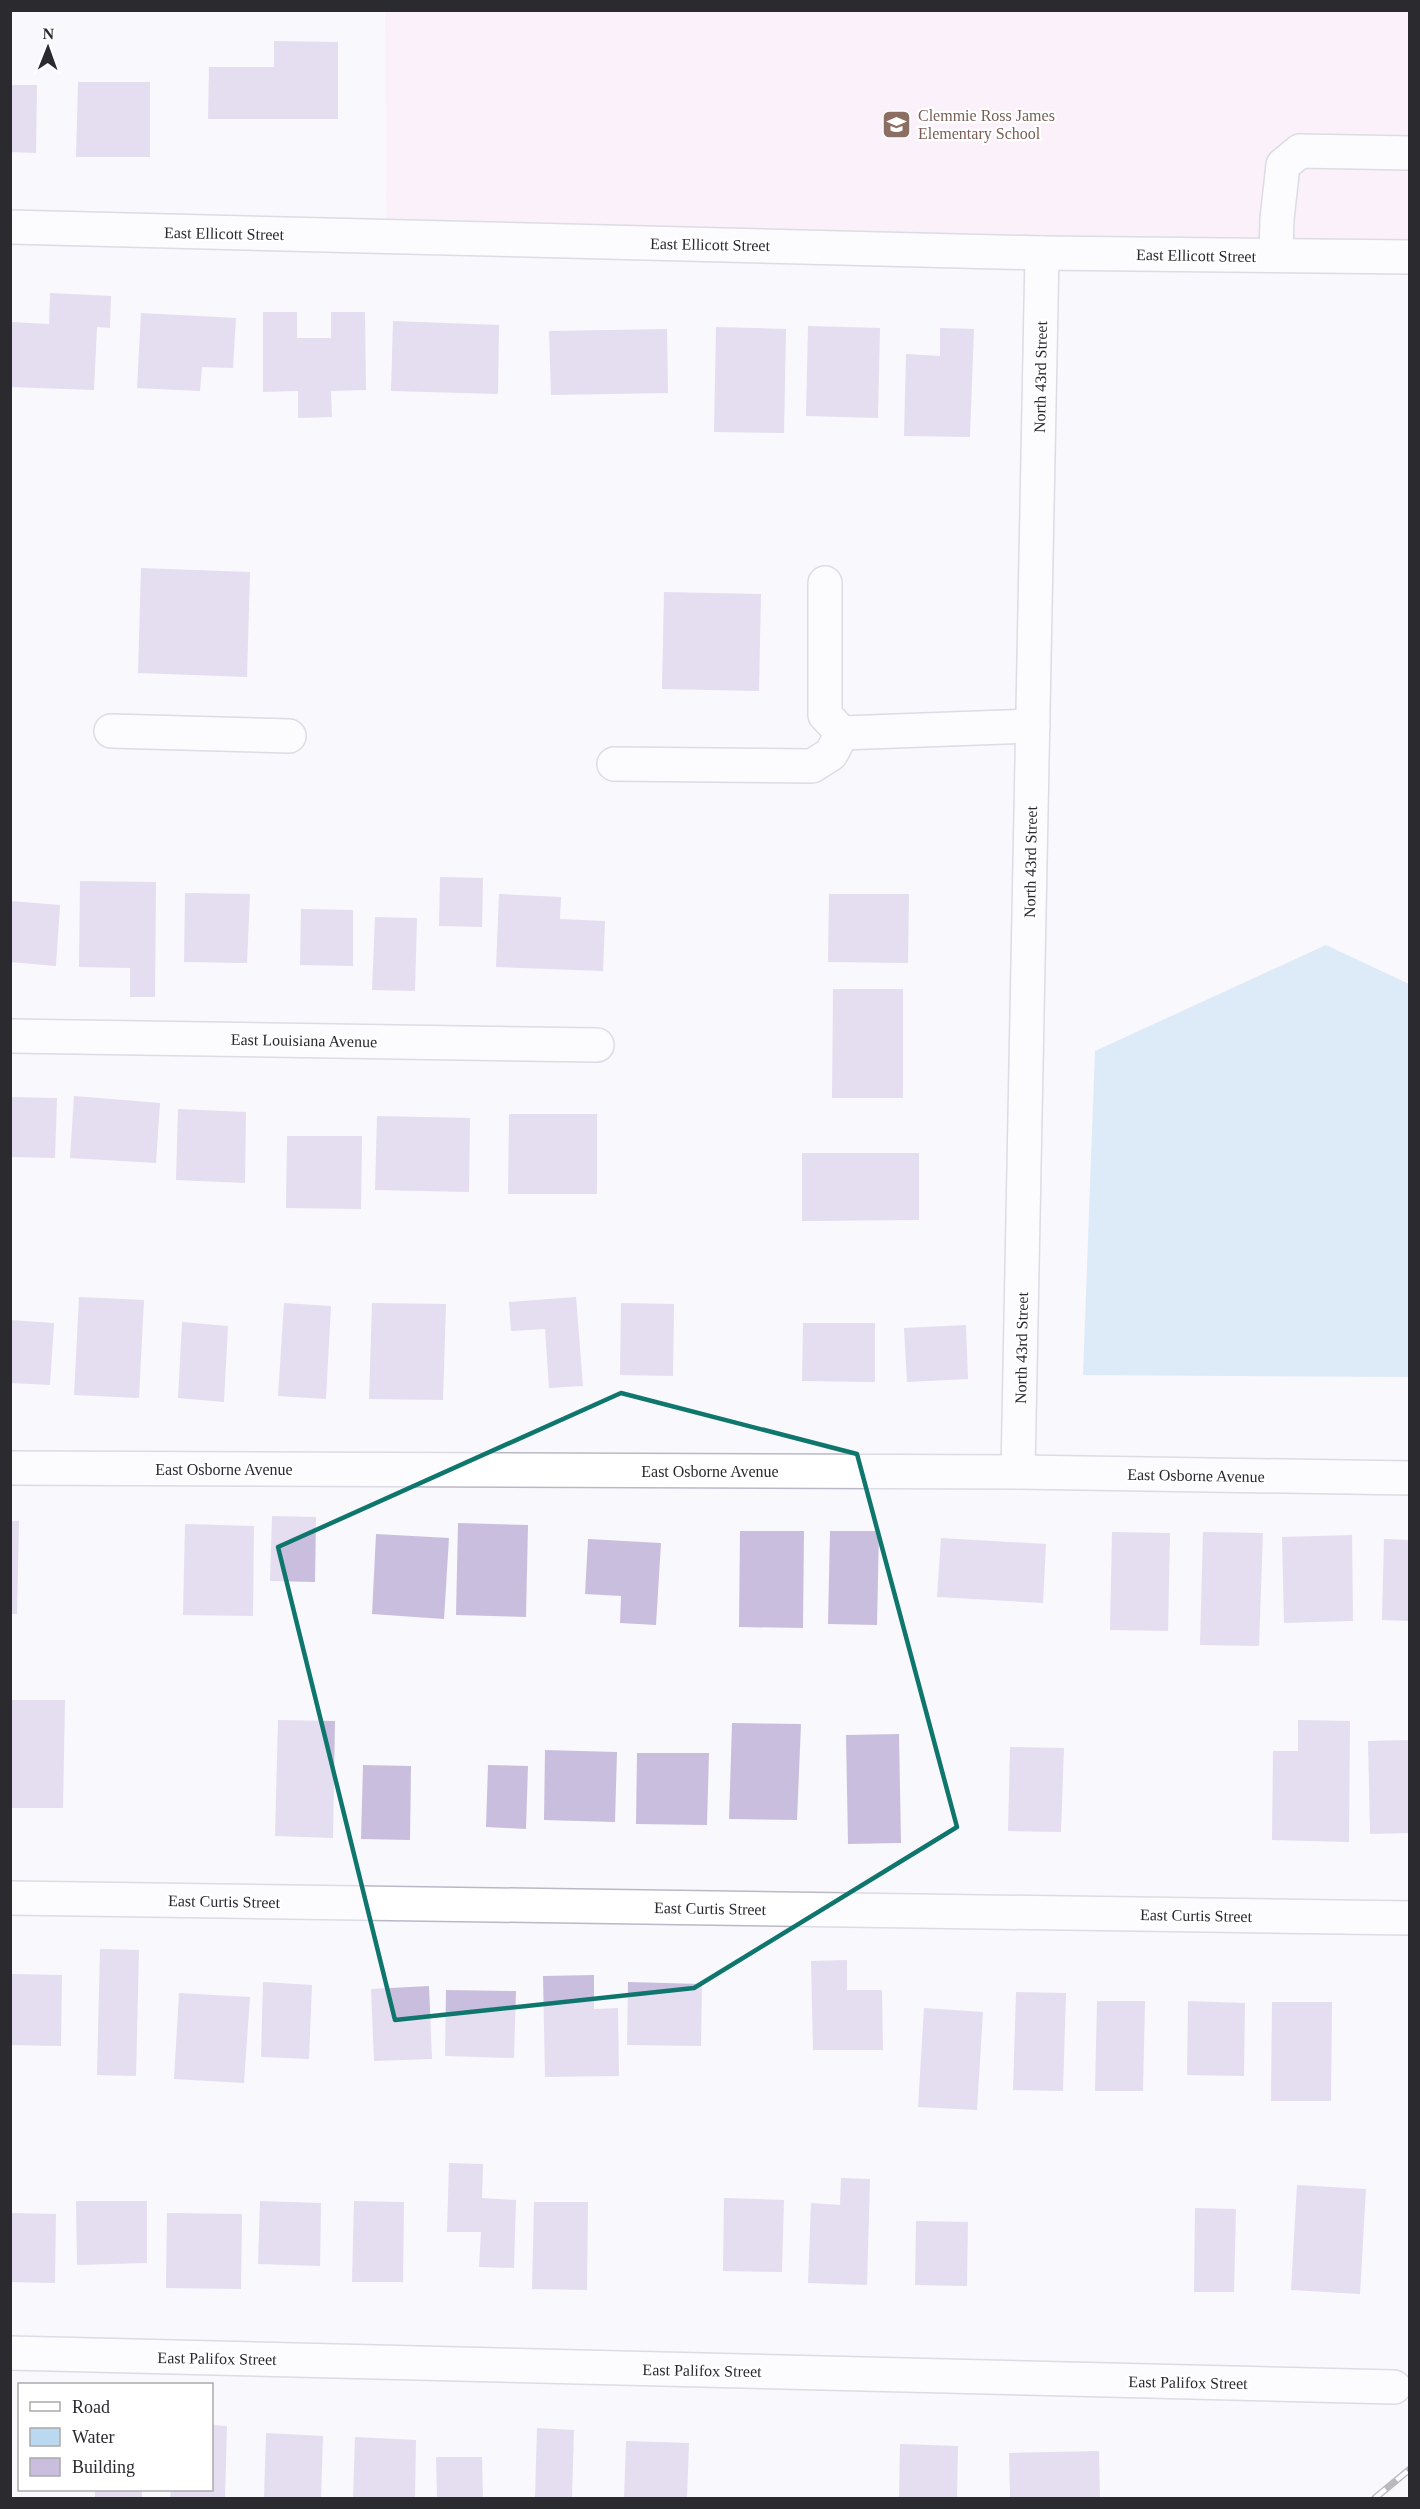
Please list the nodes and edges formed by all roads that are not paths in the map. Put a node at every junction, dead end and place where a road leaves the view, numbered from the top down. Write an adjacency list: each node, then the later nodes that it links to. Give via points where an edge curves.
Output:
1 (1410, 153): 4 (street, via 1300,151 1283,165)
2 (10, 227): 3 (street, East Ellicott Street)
3 (1042, 253): 4 (street, East Ellicott Street); 7 (street, North 43rd Street)
4 (1276, 255): 5 (street, East Ellicott Street)
5 (1410, 257)
6 (825, 583): 9 (street, via 825,715)
7 (1033, 726): 9 (street); 15 (street, North 43rd Street)
8 (111, 731): 10 (street)
9 (842, 733): 11 (street, via 831,754 812,766)
10 (289, 736)
11 (614, 764)
12 (10, 1036): 13 (street, East Louisiana Avenue)
13 (597, 1045)
14 (10, 1468): 15 (street, East Osborne Avenue)
15 (1018, 1472): 16 (street, East Osborne Avenue)
16 (1410, 1478)
17 (10, 1898): 18 (street, East Curtis Street)
18 (1410, 1918)
19 (10, 2353): 20 (street, East Palifox Street)
20 (1394, 2387)

